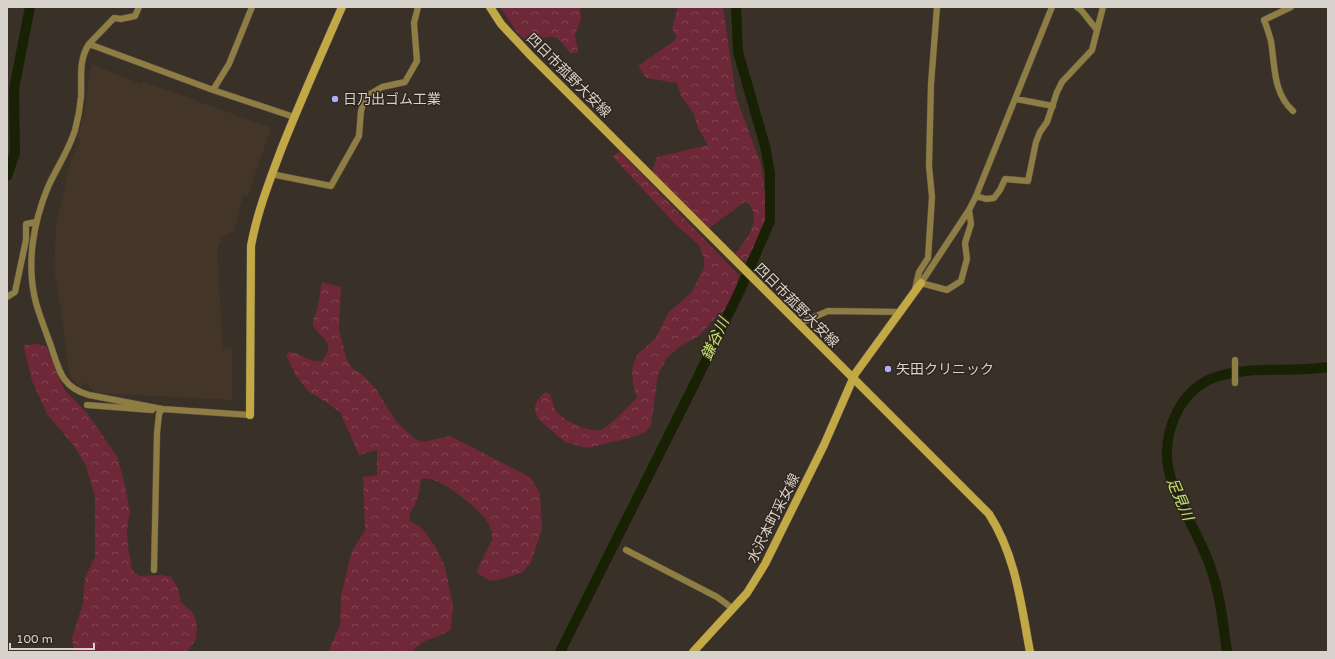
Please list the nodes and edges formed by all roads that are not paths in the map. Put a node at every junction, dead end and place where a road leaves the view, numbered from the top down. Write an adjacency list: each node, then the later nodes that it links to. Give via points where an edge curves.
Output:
1 (139, 7): 12 (street, via 135,16 114,18)
2 (252, 7): 13 (street, via 229,64)
3 (342, 7): 17 (main road)
4 (418, 7): 18 (street, via 414,24 417,62 405,82 382,87 365,97 360,111 359,136 331,186)
5 (490, 7): 26 (main road, 四日市菰野大安線, via 501,24 530,55)
6 (937, 7): 23 (street, via 931,84 929,166 932,198 928,258 919,272)
7 (1052, 7): 14 (street)
8 (1077, 7): 11 (street)
9 (1103, 7): 11 (street)
10 (1291, 7): 16 (street, via 1264,20 1270,40 1276,83 1285,103)
11 (1097, 30): 15 (street, via 1092,50 1062,82)
12 (89, 44): 13 (street); 21 (street, via 81,63 81,97 74,132 46,192)
13 (213, 90): 17 (street)
14 (1016, 99): 15 (street); 19 (street)
15 (1053, 106): 19 (street, via 1036,142 1028,182 1005,179 994,198)
16 (1293, 111)
17 (294, 117): 18 (main road)
18 (271, 174): 32 (main road, via 251,246)
19 (976, 196): 20 (street)
20 (969, 210): 22 (street); 22 (street, via 971,224 965,243 967,260 961,281 947,290)
21 (36, 222): 24 (street, via 26,224 26,240 15,292); 31 (street, via 32,276 36,302 61,374 68,385 80,392)
22 (921, 283): 23 (main road, 水沢本町采女線)
23 (913, 294): 25 (main road, 水沢本町采女線)
24 (7, 297)
25 (901, 312): 26 (street, via 828,311); 28 (main road, 水沢本町采女線)
26 (798, 324): 28 (main road, 四日市菰野大安線)
27 (1235, 362): 29 (street)
28 (853, 380): 35 (main road, 水沢本町采女線, via 821,452 765,564 747,593); 37 (main road, 四日市菰野大安線, via 989,514 1000,531 1010,555)
29 (1236, 382)
30 (87, 405): 31 (street)
31 (162, 409): 32 (street); 34 (street, via 156,433)
32 (250, 415)
33 (626, 550): 35 (street, via 717,597)
34 (154, 570)
35 (732, 608): 36 (main road, 水沢本町采女線)
36 (693, 652)
37 (1030, 652)

